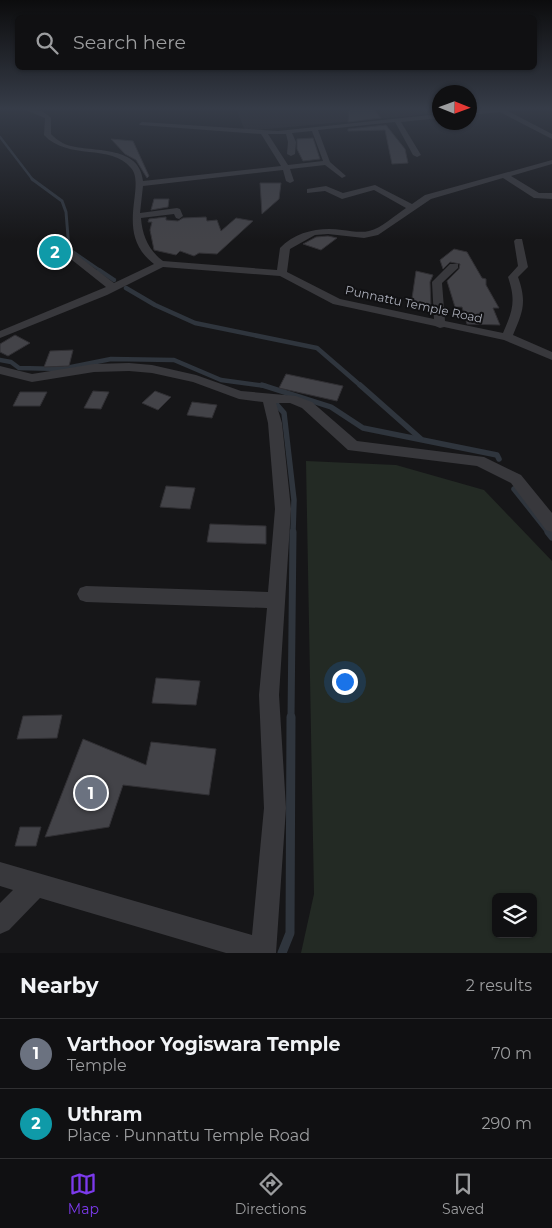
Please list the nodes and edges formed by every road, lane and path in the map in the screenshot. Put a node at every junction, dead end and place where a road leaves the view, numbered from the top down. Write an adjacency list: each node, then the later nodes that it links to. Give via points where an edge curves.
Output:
1 (92, 152): 10 (street, via 124,158 135,167)
2 (277, 152): 6 (street)
3 (323, 152): 5 (street)
4 (552, 162): 8 (street)
5 (327, 163): 6 (street); 7 (street)
6 (286, 168): 9 (street); 10 (street)
7 (342, 176)
8 (505, 176): 12 (street, via 537,196); 13 (street, via 428,197)
9 (290, 181)
10 (139, 184): 14 (street)
11 (310, 192): 13 (street, via 326,188 342,196 374,187)
12 (552, 196)
13 (412, 208): 20 (street, via 375,233 328,231 313,233 296,241 285,248)
14 (136, 216): 15 (street, via 177,212); 18 (street, via 137,230 149,256)
15 (179, 216)
16 (519, 241): 24 (street, via 523,267 513,277 520,306)
17 (70, 254): 21 (street)
18 (161, 264): 20 (street, Punnattu Temple Road); 21 (street)
19 (454, 266): 22 (street, via 437,282)
20 (282, 273): 22 (street, Punnattu Temple Road, via 337,302)
21 (113, 288): 23 (street)
22 (440, 325): 24 (street, Punnattu Temple Road)
23 (0, 335)
24 (506, 337): 25 (street, Punnattu Temple Road)
25 (552, 356)
26 (0, 370): 27 (street, via 32,378 94,368 152,369 196,378 239,395)
27 (268, 398): 28 (street, via 291,399 307,405 353,446 479,462 500,470 516,479); 30 (street, via 275,423 283,509)
28 (552, 525)
29 (86, 594): 30 (street)
30 (277, 600): 34 (street, via 269,695 275,808)
31 (0, 874): 32 (street)
32 (36, 885): 33 (street); 34 (street)
33 (0, 921)
34 (263, 952)

